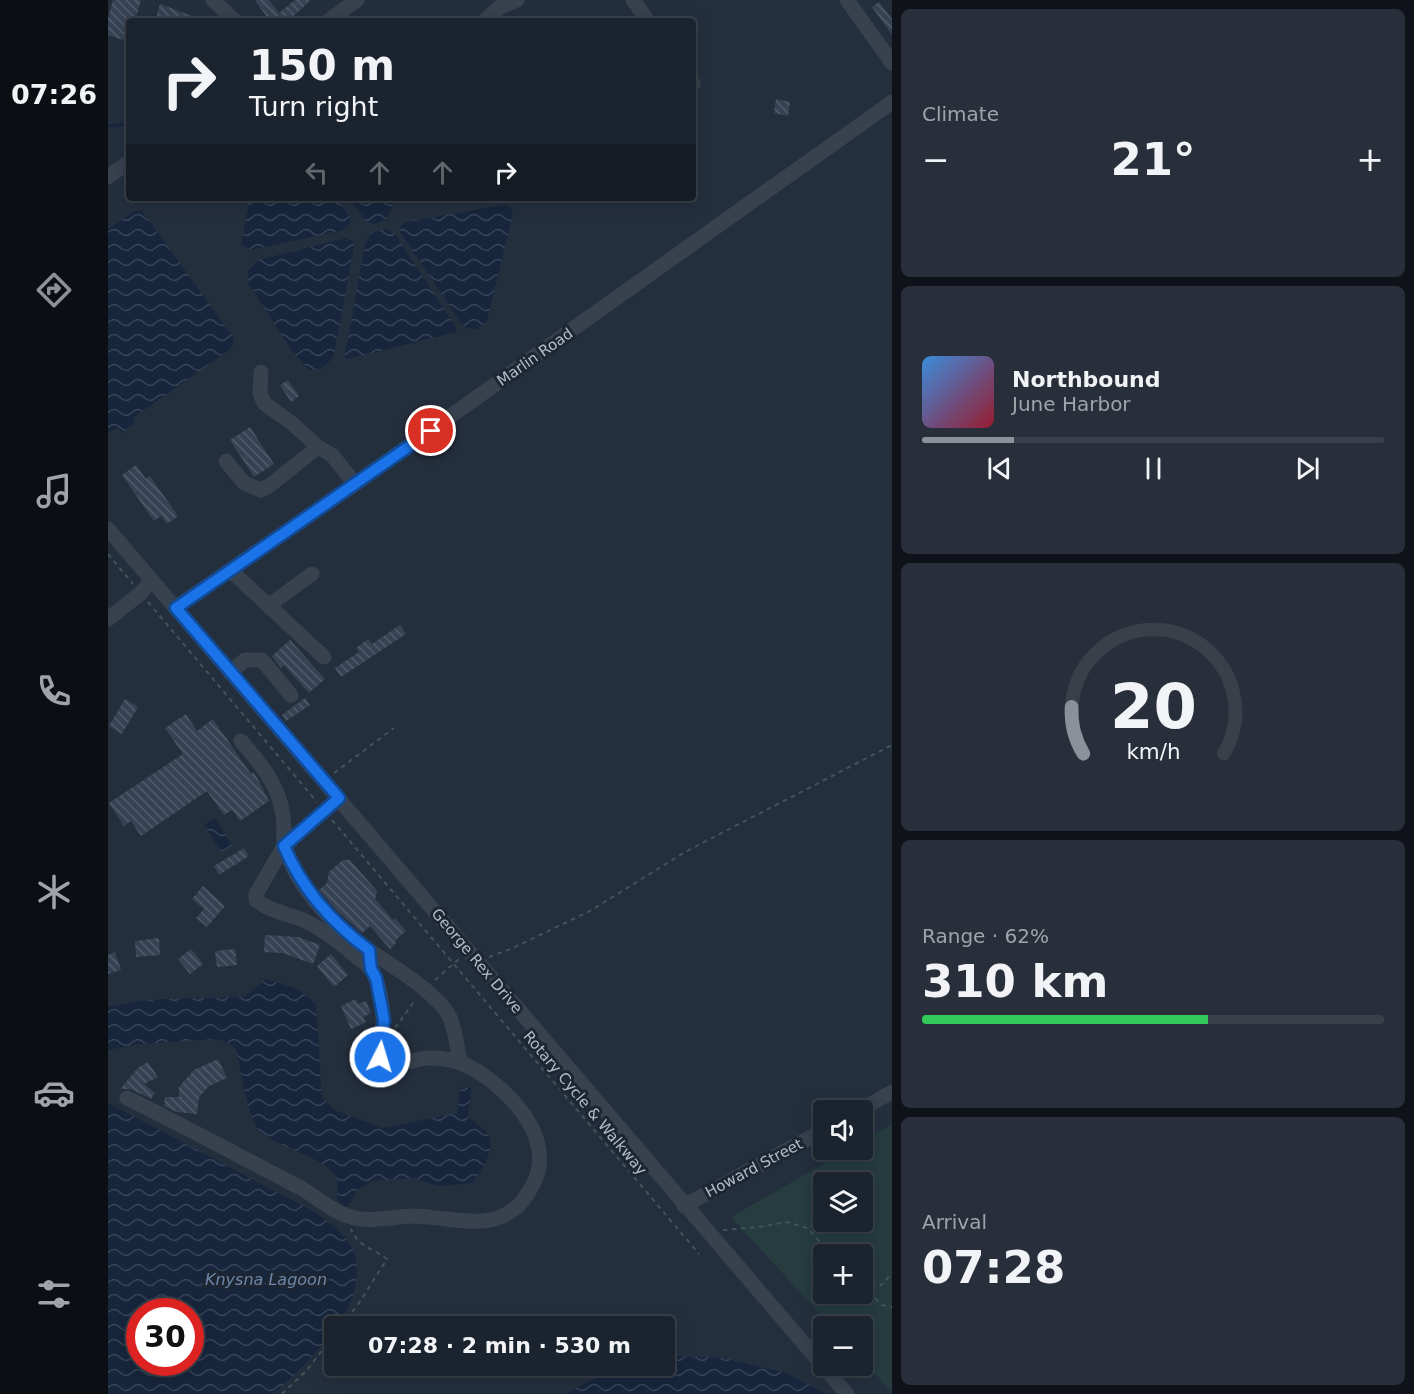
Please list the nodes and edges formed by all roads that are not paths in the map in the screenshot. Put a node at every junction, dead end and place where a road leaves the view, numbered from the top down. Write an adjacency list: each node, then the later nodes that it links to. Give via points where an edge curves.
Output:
1 (213, 0): 6 (street)
2 (517, 0): 8 (street)
3 (633, 0): 9 (street)
4 (847, 0): 10 (street)
5 (348, 2): 7 (street)
6 (232, 18)
7 (331, 18)
8 (487, 18)
9 (646, 18)
10 (892, 63)
11 (892, 102): 17 (street, Marlin Road)
12 (126, 164): 13 (street)
13 (108, 177)
14 (261, 372): 15 (street, via 260,393 264,403)
15 (318, 447): 16 (street, via 261,490 244,483); 17 (street, via 332,455)
16 (226, 461)
17 (355, 484): 19 (street, Marlin Road)
18 (108, 529): 21 (street, George Rex Drive)
19 (230, 570): 22 (street); 23 (street, Marlin Road)
20 (312, 574): 22 (street)
21 (152, 580): 23 (street, George Rex Drive); 24 (street)
22 (268, 606): 25 (street)
23 (176, 608): 26 (street, George Rex Drive)
24 (108, 619)
25 (324, 657)
26 (230, 673): 27 (street, via 245,660 262,660); 29 (street, George Rex Drive)
27 (291, 695)
28 (241, 741): 30 (street, via 266,770 279,797)
29 (339, 798): 30 (street); 38 (street, George Rex Drive)
30 (284, 846): 31 (street, via 304,885 326,914); 32 (street, via 256,894 257,902 323,931)
31 (369, 950): 32 (street); 33 (street, via 441,1005 450,1017)
32 (371, 969): 33 (street, via 384,1021 380,1057 386,1063 434,1058)
33 (460, 1063): 35 (street, via 502,1090 522,1112 536,1137 539,1170 531,1189 518,1206 502,1217 471,1222 412,1216 360,1220 342,1214 307,1191)
34 (892, 1092): 36 (street)
35 (128, 1098)
36 (873, 1103)
37 (813, 1136): 38 (street, Howard Street)
38 (684, 1206): 39 (street, George Rex Drive)
39 (847, 1394)

